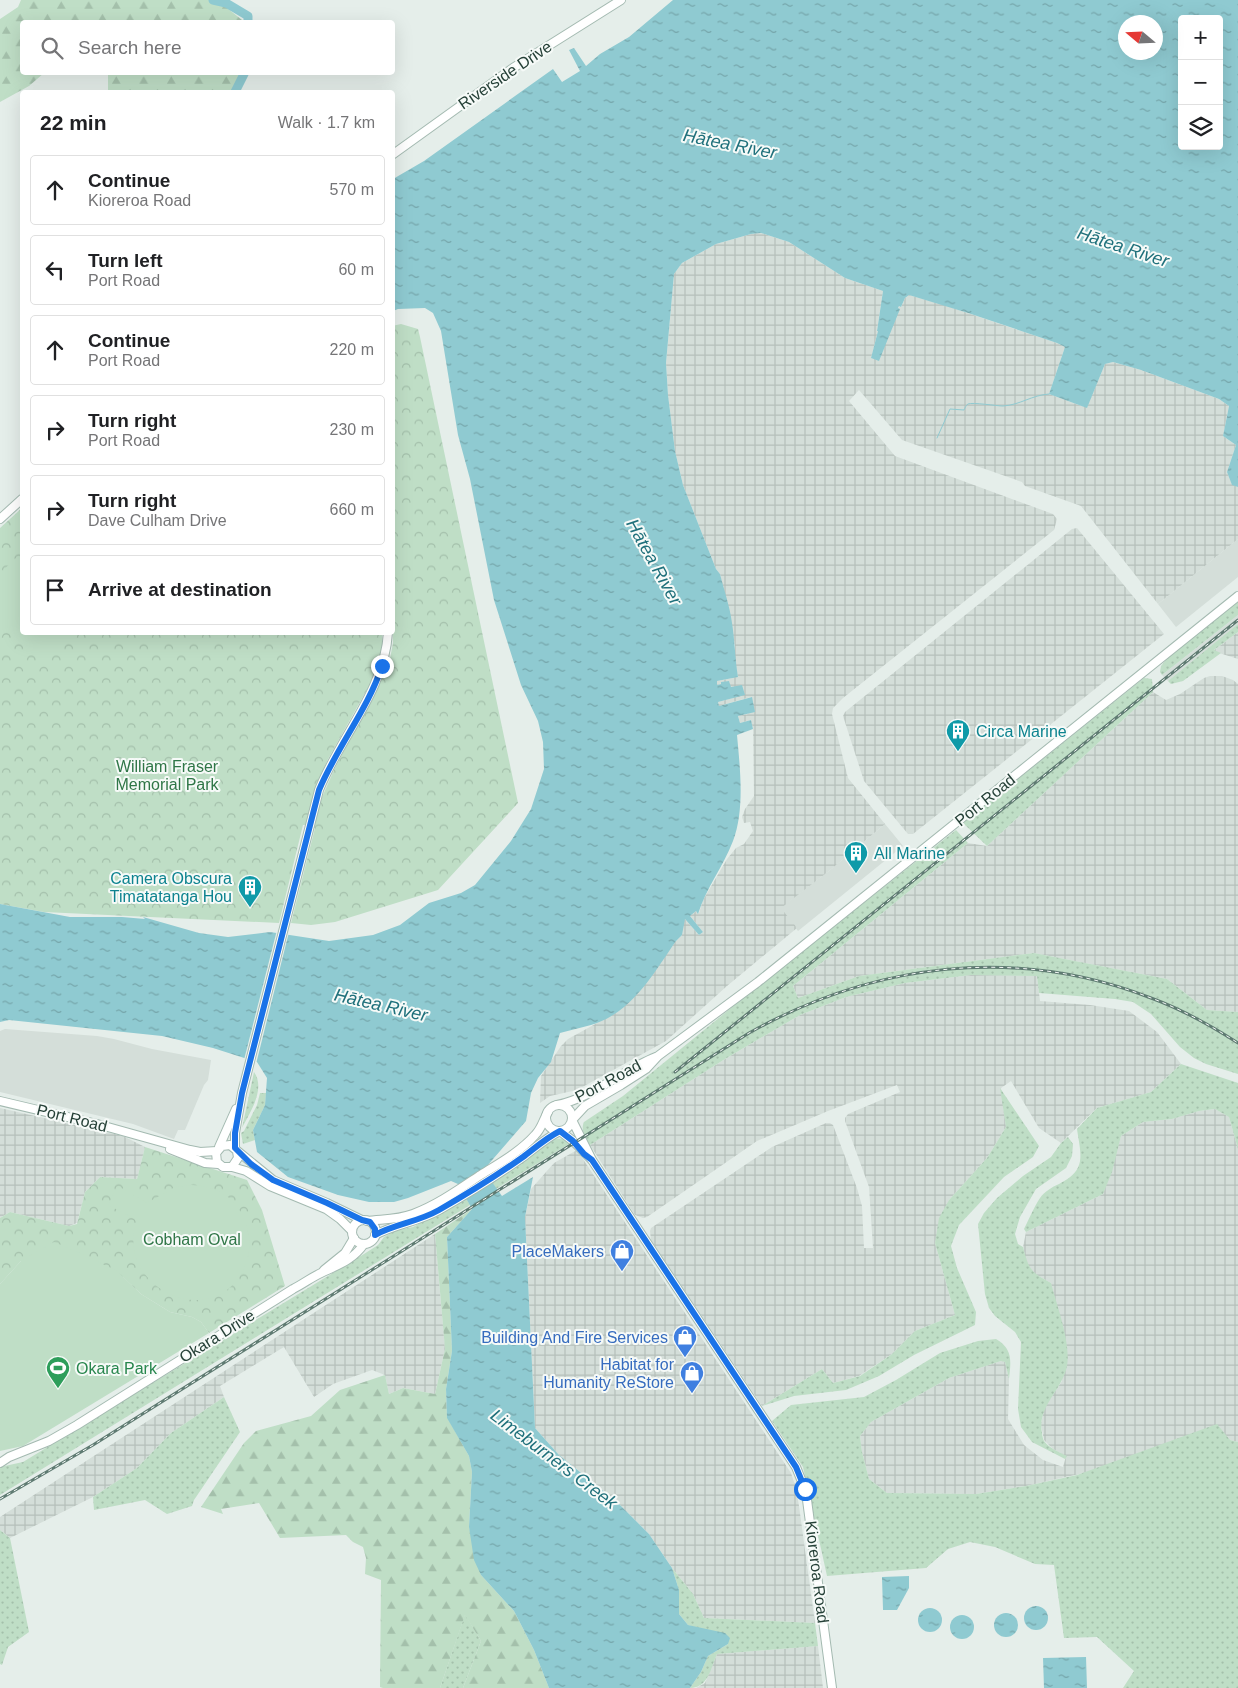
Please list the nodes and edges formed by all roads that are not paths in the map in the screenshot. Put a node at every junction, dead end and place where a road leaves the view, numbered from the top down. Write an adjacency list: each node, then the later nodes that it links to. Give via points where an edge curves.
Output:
1 (621, 0): 2 (main road, Riverside Drive, via 513,68)
2 (395, 153)
3 (20, 501): 4 (main road)
4 (0, 519)
5 (1238, 596): 7 (main road, Port Road, via 758,982)
6 (388, 635): 8 (main road, via 377,681 319,790)
7 (658, 1056): 10 (main road, Port Road, via 569,1102); 12 (main road, Port Road, via 646,1069 585,1106)
8 (242, 1093): 15 (main road); 16 (main road, via 235,1133)
9 (0, 1101): 14 (main road, Port Road)
10 (557, 1105): 11 (main road, Port Road); 12 (main road, Port Road, via 569,1109)
11 (548, 1112): 13 (main road, via 547,1124); 19 (main road, Port Road, via 536,1135)
12 (572, 1120): 13 (main road, Port Road, via 568,1128); 17 (main road, Kioreroa Road)
13 (560, 1131): 17 (main road, Kioreroa Road); 19 (main road, Port Road, via 523,1157)
14 (144, 1138): 15 (main road, Port Road, via 200,1152); 18 (main road, Port Road, via 204,1163)
15 (218, 1149): 16 (main road, via 227,1145); 18 (main road)
16 (236, 1150): 20 (main road, via 238,1158); 22 (main road, via 273,1180)
17 (592, 1160): 30 (main road, Kioreroa Road, via 801,1478 807,1500)
18 (218, 1164): 20 (main road)
19 (504, 1164): 21 (main road, Port Road)
20 (232, 1167): 23 (main road, via 326,1210 340,1219)
21 (447, 1201): 22 (main road, Port Road, via 391,1219); 24 (main road, Port Road, via 414,1222 390,1227)
22 (364, 1220): 23 (main road, via 355,1224); 24 (main road, via 374,1226)
23 (353, 1234): 25 (main road, via 358,1242); 26 (main road, Okara Drive, via 345,1253)
24 (375, 1235): 25 (main road)
25 (364, 1244): 26 (main road, Okara Drive, via 359,1252 338,1266)
26 (320, 1273): 28 (main road, Okara Drive, via 77,1425 49,1441)
27 (0, 1455): 28 (main road)
28 (9, 1457): 29 (main road, Okara Drive)
29 (0, 1463)
30 (832, 1688)

